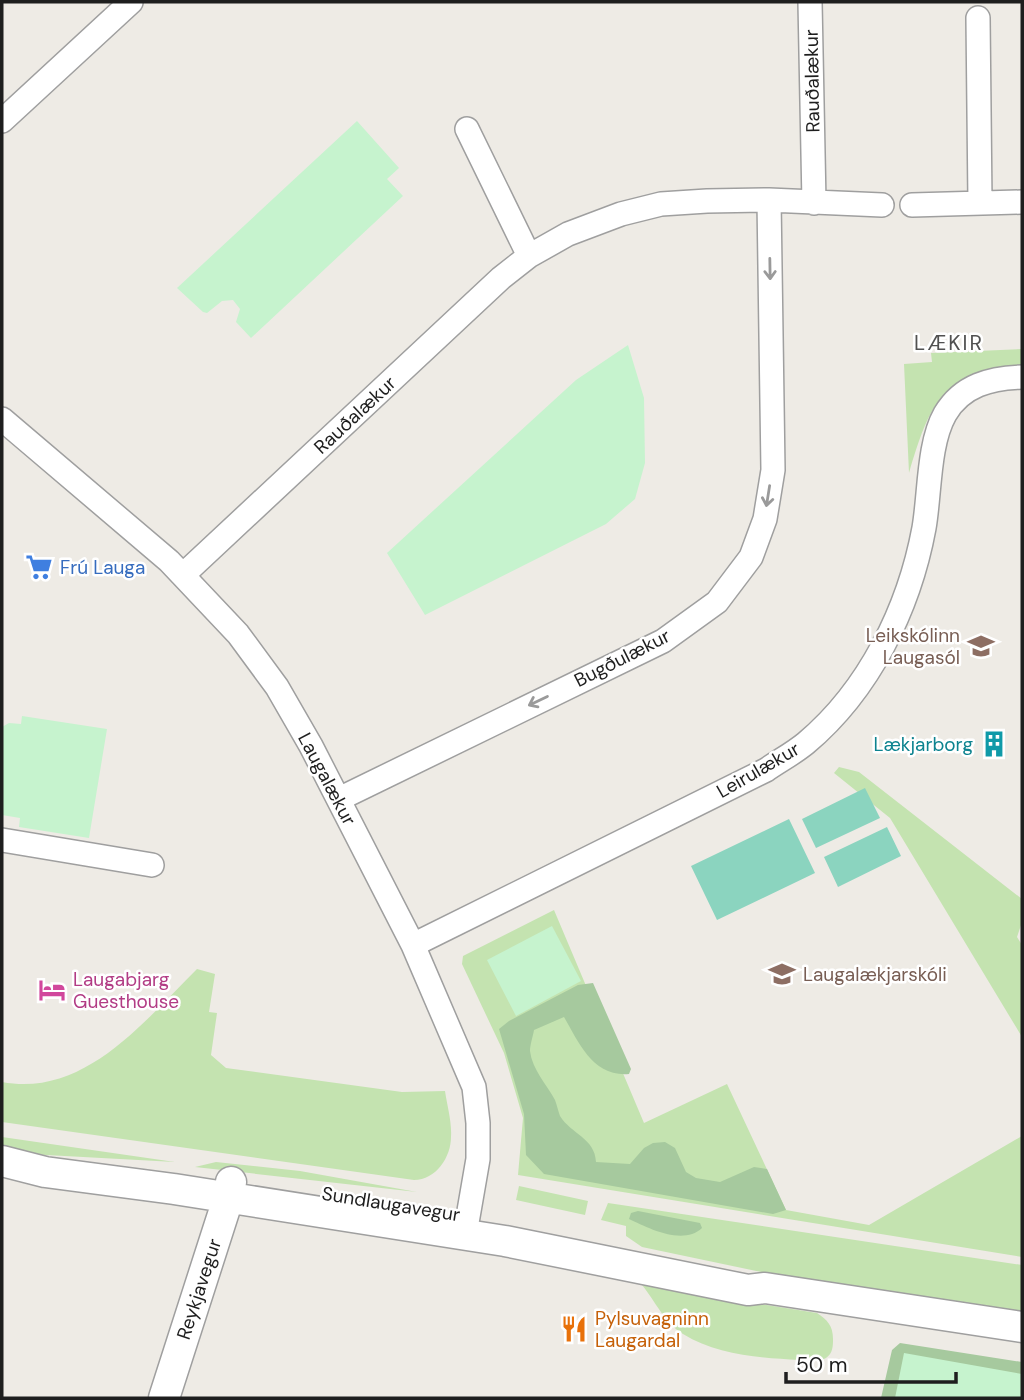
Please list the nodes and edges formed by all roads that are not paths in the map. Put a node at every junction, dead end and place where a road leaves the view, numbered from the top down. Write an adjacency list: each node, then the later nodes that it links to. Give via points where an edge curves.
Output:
1 (131, 2): 4 (street)
2 (810, 2): 7 (street, Rauðalækur)
3 (978, 18): 9 (street)
4 (2, 121)
5 (467, 129): 12 (street)
6 (769, 200): 7 (street, Rauðalækur); 12 (street, Rauðalækur, via 661,204 568,234); 16 (street, Bugðulækur, one-way to 16, via 773,470 765,519 751,557 717,602 663,640)
7 (814, 202): 10 (street, Rauðalækur)
8 (1022, 202): 9 (street)
9 (980, 203): 11 (street)
10 (882, 205)
11 (912, 205)
12 (529, 256): 15 (street, Rauðalækur)
13 (1022, 377): 19 (street, Leirulækur, via 977,384 959,395 943,416 914,573 896,620 856,689 832,718 766,770)
14 (5, 428): 15 (street, Laugalækur)
15 (183, 575): 16 (street, Laugalækur, via 239,634 276,687)
16 (338, 799): 19 (street, Laugalækur)
17 (2, 840): 18 (street)
18 (152, 865)
19 (413, 945): 22 (street, Laugalækur, via 474,1087 478,1159)
20 (6, 1161): 21 (street, Sundlaugavegur, via 45,1172)
21 (230, 1189): 22 (street, Sundlaugavegur); 24 (street, Reykjavegur)
22 (466, 1225): 23 (street, Sundlaugavegur, via 748,1290 765,1288)
23 (1022, 1327)
24 (164, 1398)

